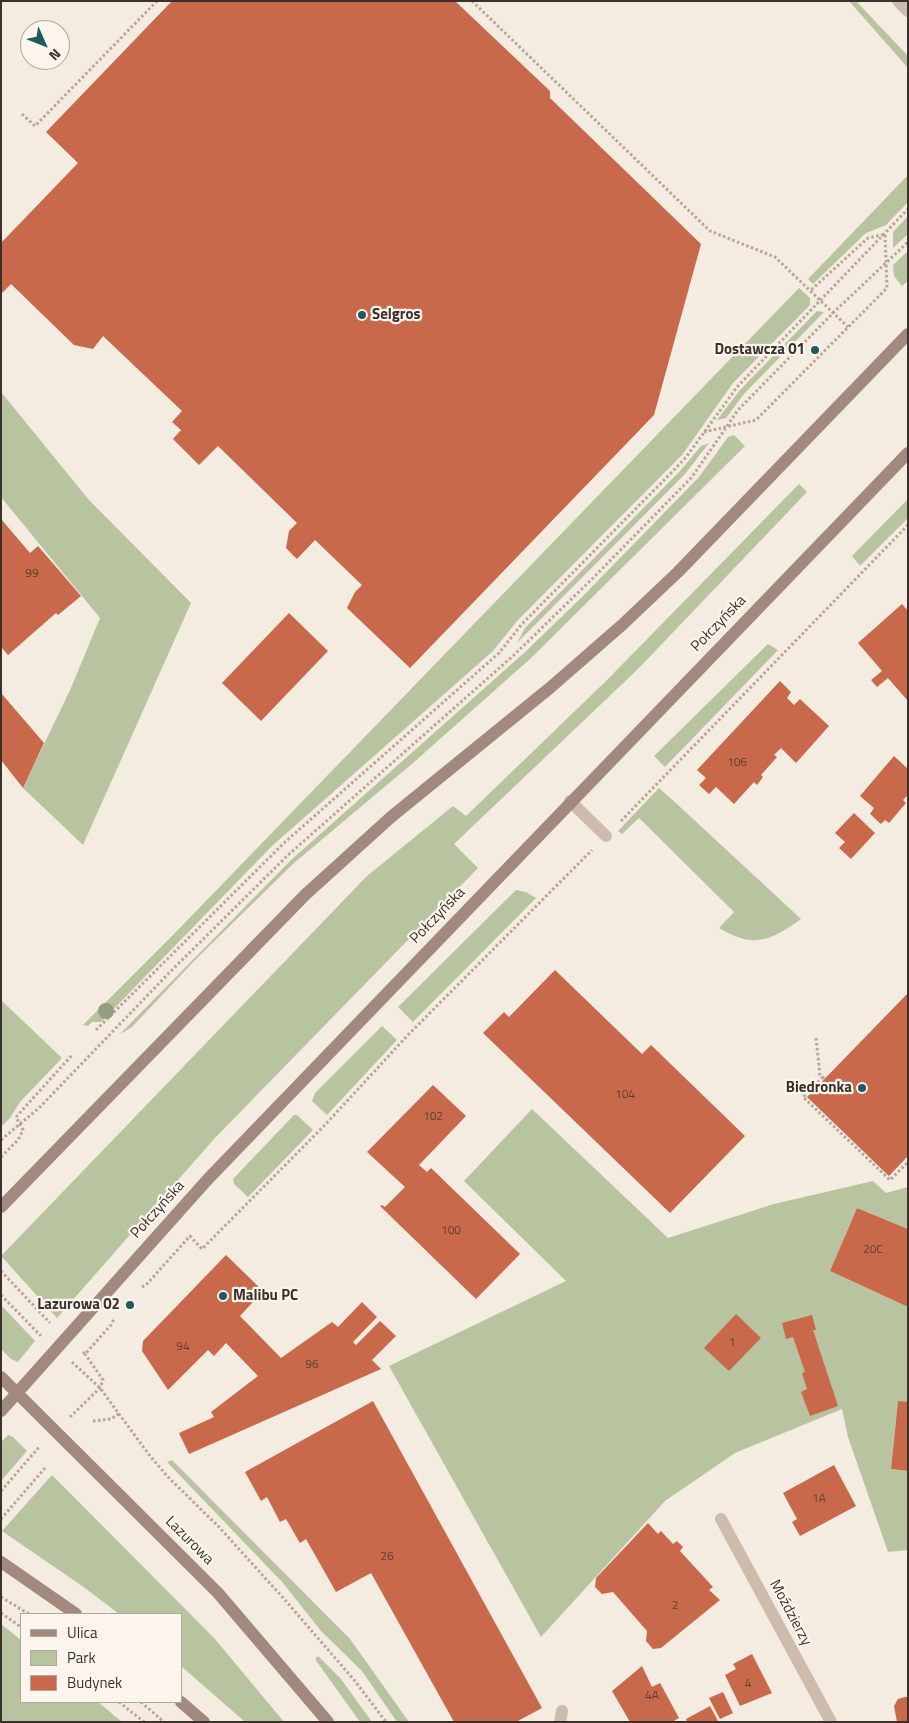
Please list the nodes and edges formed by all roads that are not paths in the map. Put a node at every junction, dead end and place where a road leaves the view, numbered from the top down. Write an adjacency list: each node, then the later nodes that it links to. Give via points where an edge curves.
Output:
1 (898, 1): 2 (street)
2 (908, 11)
3 (908, 334): 7 (main road, via 678,572 622,625 391,817 312,889)
4 (908, 453): 5 (main road, Połczyńska)
5 (570, 801): 6 (street); 9 (main road, Połczyńska, via 194,1194)
6 (606, 836)
7 (1, 1206)
8 (1, 1377): 9 (main road, Lazurowa)
9 (17, 1393): 10 (main road, Połczyńska); 16 (main road, Lazurowa, via 218,1593)
10 (1, 1411)
11 (721, 1519): 17 (street, Moździerzy)
12 (1, 1562): 13 (main road)
13 (75, 1613)
14 (182, 1703): 15 (main road)
15 (204, 1722)
16 (328, 1722)
17 (831, 1722)

